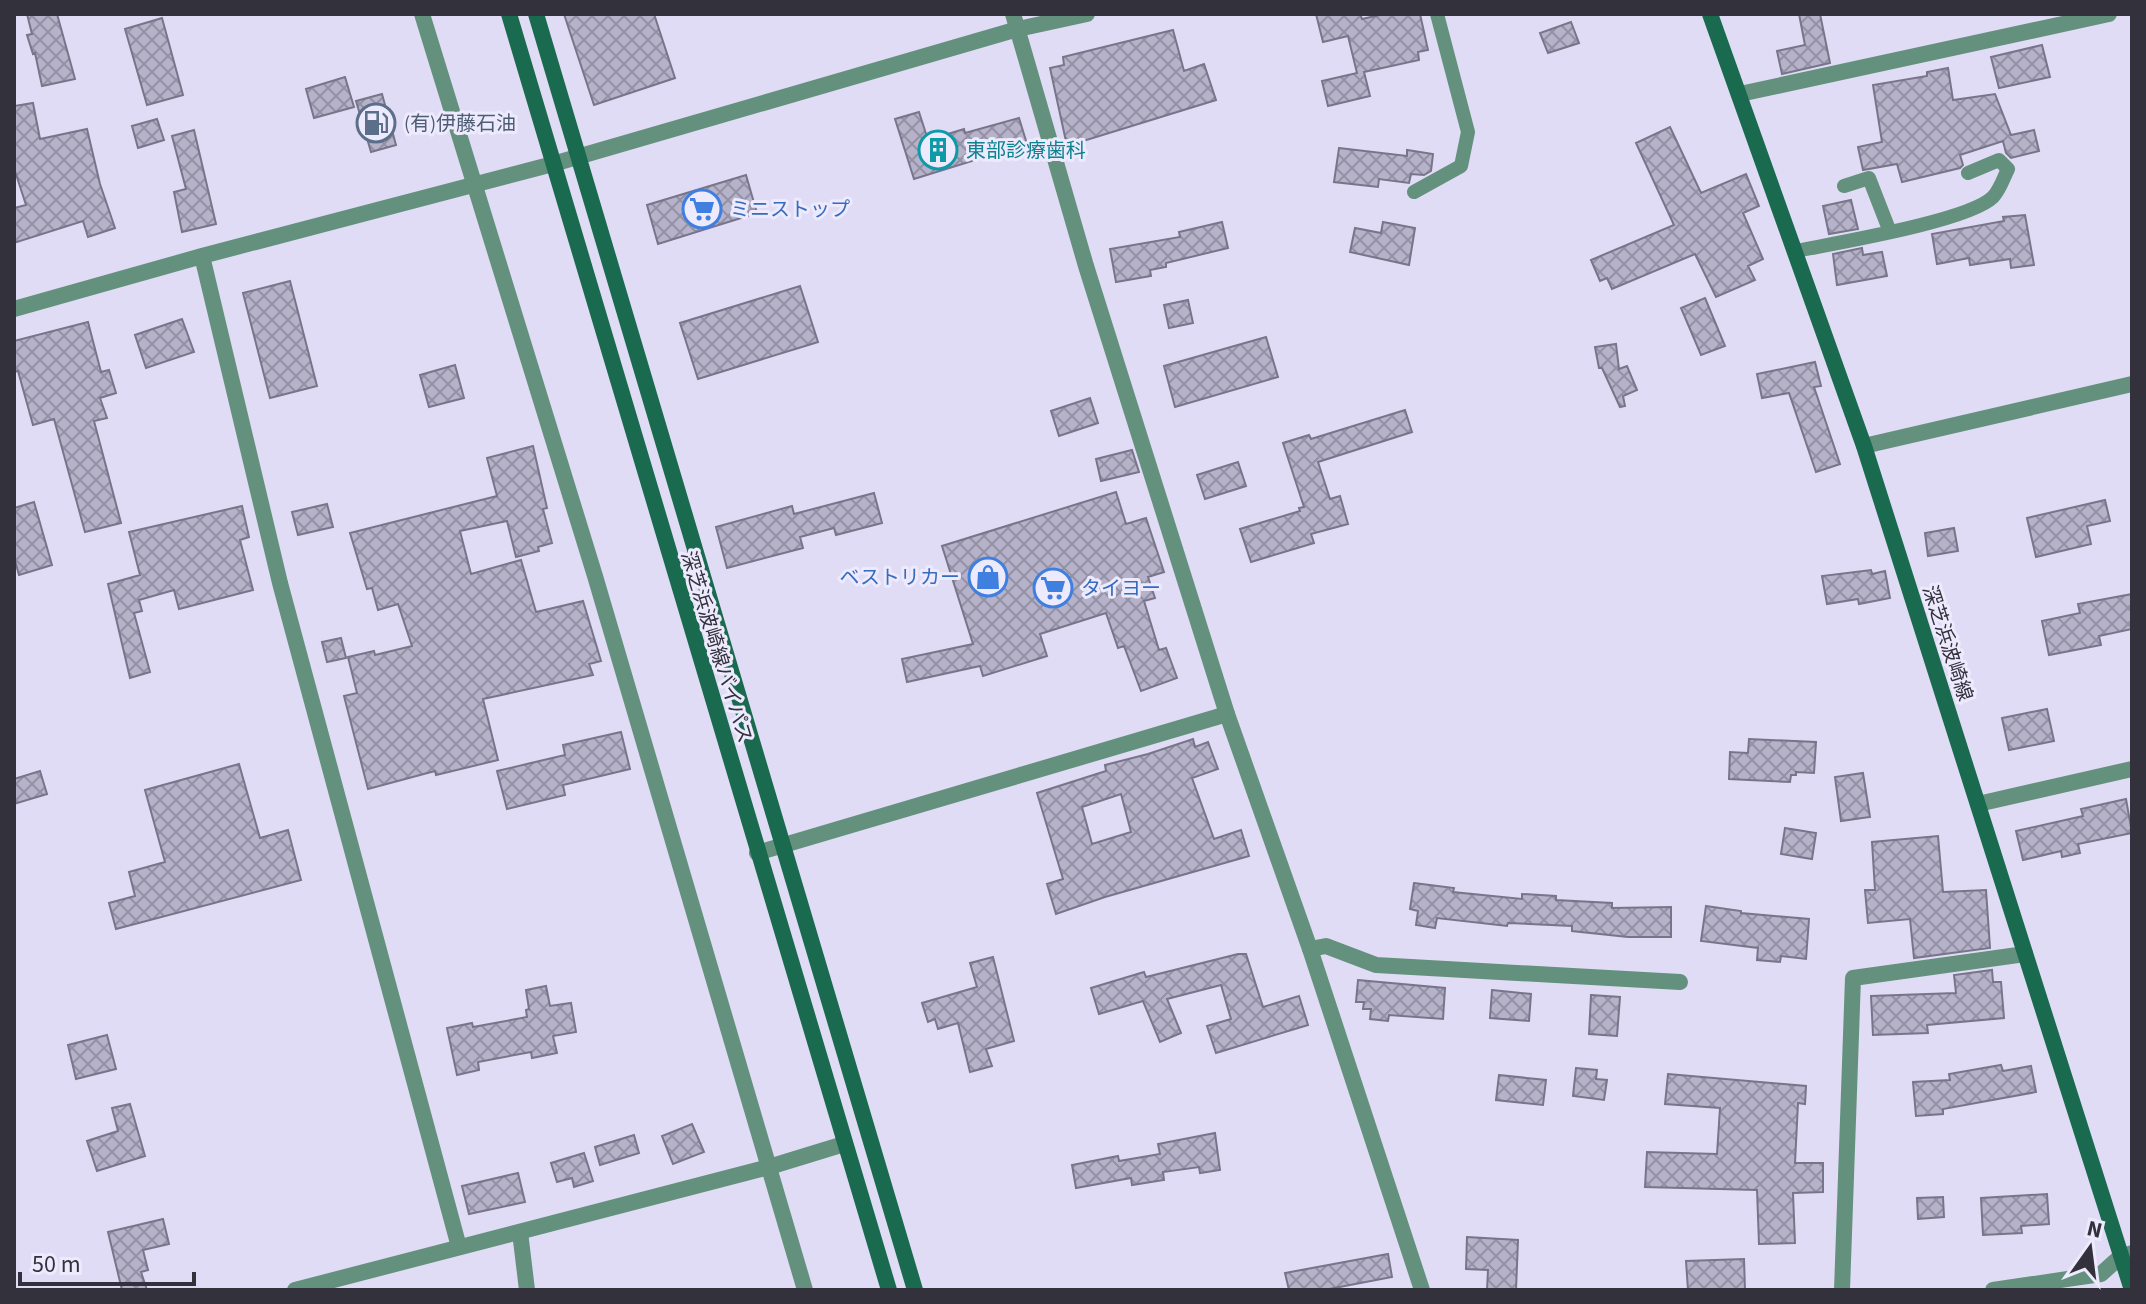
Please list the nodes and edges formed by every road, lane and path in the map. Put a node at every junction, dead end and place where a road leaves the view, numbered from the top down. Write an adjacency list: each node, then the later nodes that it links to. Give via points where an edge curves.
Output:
1 (422, 14): 13 (street)
2 (509, 14): 11 (main road, 深芝浜波崎線バイパス)
3 (536, 14): 10 (main road, 深芝浜波崎線バイパス)
4 (1087, 14): 8 (street)
5 (1437, 14): 15 (lane, via 1468,132 1461,166)
6 (1710, 14): 9 (main road, 深芝浜波崎線)
7 (2109, 14): 9 (street)
8 (1016, 22): 10 (street); 22 (street, via 1086,266)
9 (1740, 94): 17 (main road, 深芝浜波崎線)
10 (578, 155): 11 (street); 25 (main road, 深芝浜波崎線バイパス)
11 (553, 164): 13 (street); 26 (main road, 深芝浜波崎線バイパス)
12 (1968, 173): 16 (lane, via 1999,160 2008,169 1994,197 1965,213)
13 (472, 183): 18 (street); 31 (street)
14 (1844, 186): 16 (lane, via 1869,178)
15 (1414, 192)
16 (1890, 232): 17 (lane)
17 (1796, 251): 21 (main road, 深芝浜波崎線)
18 (202, 256): 19 (street); 33 (street, via 280,583)
19 (14, 309)
20 (2132, 384): 21 (street)
21 (1864, 446): 24 (main road, 深芝浜波崎線)
22 (1227, 714): 25 (street); 27 (street)
23 (2132, 769): 24 (street)
24 (1978, 804): 28 (main road, 深芝浜波崎線)
25 (783, 846): 26 (street); 39 (main road, 深芝浜波崎線バイパス)
26 (757, 853): 30 (main road, 深芝浜波崎線バイパス)
27 (1310, 949): 29 (street, via 1326,946 1376,965); 40 (street)
28 (2025, 954): 34 (main road, 深芝浜波崎線); 41 (street, via 1853,978)
29 (1680, 982)
30 (844, 1144): 31 (street); 38 (main road, 深芝浜波崎線バイパス)
31 (769, 1167): 32 (street); 37 (street)
32 (520, 1232): 33 (street); 36 (street)
33 (459, 1247): 35 (street)
34 (2126, 1255): 42 (street, via 2101,1274); 43 (main road, 深芝浜波崎線)
35 (295, 1290)
36 (527, 1290)
37 (805, 1290)
38 (889, 1290)
39 (915, 1290)
40 (1422, 1290)
41 (1842, 1290)
42 (1993, 1290)
43 (2132, 1290)

